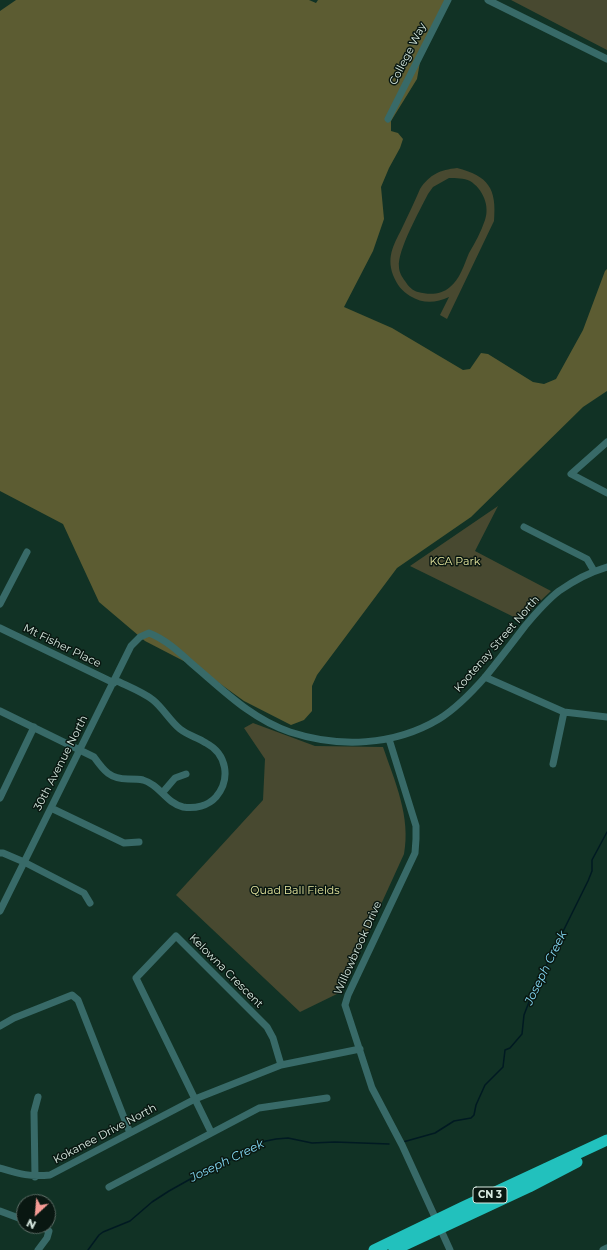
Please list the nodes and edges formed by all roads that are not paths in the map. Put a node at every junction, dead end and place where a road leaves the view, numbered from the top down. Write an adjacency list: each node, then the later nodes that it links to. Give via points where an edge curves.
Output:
1 (448, 0): 4 (street, College Way)
2 (488, 0): 3 (street)
3 (607, 59)
4 (388, 119)
5 (607, 442): 6 (street, via 571,474)
6 (607, 493)
7 (524, 527): 10 (street, via 587,559)
8 (27, 552): 11 (street)
9 (607, 567): 10 (street, Kootenay Street North)
10 (594, 571): 14 (street, Kootenay Street North, via 558,591 539,610)
11 (0, 604)
12 (0, 628): 15 (street, Mt Fisher Place)
13 (150, 633): 15 (street, 30th Avenue North, via 140,637 131,646); 20 (street, Kootenay Street North, via 158,636 182,655 242,706 271,724 321,740 366,742)
14 (485, 677): 17 (street); 20 (street, Kootenay Street North, via 464,700 439,719)
15 (114, 681): 21 (street, 30th Avenue North); 24 (street, Mt Fisher Place, via 153,700 178,727 189,736 216,750 223,759 225,782 215,798 206,805 184,807 172,802)
16 (0, 711): 19 (street, Mt Fisher Place)
17 (564, 712): 18 (street); 22 (street)
18 (607, 717)
19 (34, 727): 21 (street, Mt Fisher Place); 25 (street)
20 (389, 739): 33 (street, Willowbrook Drive, via 416,826 415,853 345,1005)
21 (80, 750): 24 (street, Mt Fisher Place, via 94,757 104,771 112,776 142,779); 26 (street, 30th Avenue North)
22 (553, 764)
23 (186, 774): 24 (street, via 175,778)
24 (163, 792)
25 (0, 798)
26 (51, 808): 27 (street, via 124,842); 29 (street, 30th Avenue North)
27 (139, 842)
28 (0, 853): 29 (street)
29 (24, 862): 30 (street, via 84,893); 31 (street, 30th Avenue North)
30 (90, 903)
31 (0, 911)
32 (0, 1026): 39 (street, via 72,995 78,1000)
33 (360, 1049): 34 (street, Kokanee Drive North); 47 (street, Willowbrook Drive, via 372,1088 402,1145)
34 (281, 1065): 37 (street, Kokanee Drive North); 37 (street, Kelowna Crescent, via 267,1027 176,936 136,978)
35 (38, 1097): 43 (street, via 34,1112)
36 (327, 1098): 38 (street, via 259,1108)
37 (194, 1099): 38 (street); 39 (street, Kokanee Drive North)
38 (211, 1132): 44 (street)
39 (130, 1133): 43 (street, Kokanee Drive North, via 50,1175)
40 (607, 1140): 47 (highway, CN 3)
41 (607, 1146): 47 (highway, CN 3, via 529,1187)
42 (0, 1168): 43 (street, Kokanee Drive North)
43 (35, 1177)
44 (109, 1187)
45 (0, 1211): 46 (street)
46 (16, 1217)
47 (438, 1224): 51 (highway, CN 3); 52 (highway, CN 3); 53 (street, Willowbrook Drive)
48 (48, 1234): 50 (street)
49 (607, 1248): 54 (street)
50 (38, 1250)
51 (374, 1250)
52 (394, 1250)
53 (450, 1250)
54 (603, 1250)

